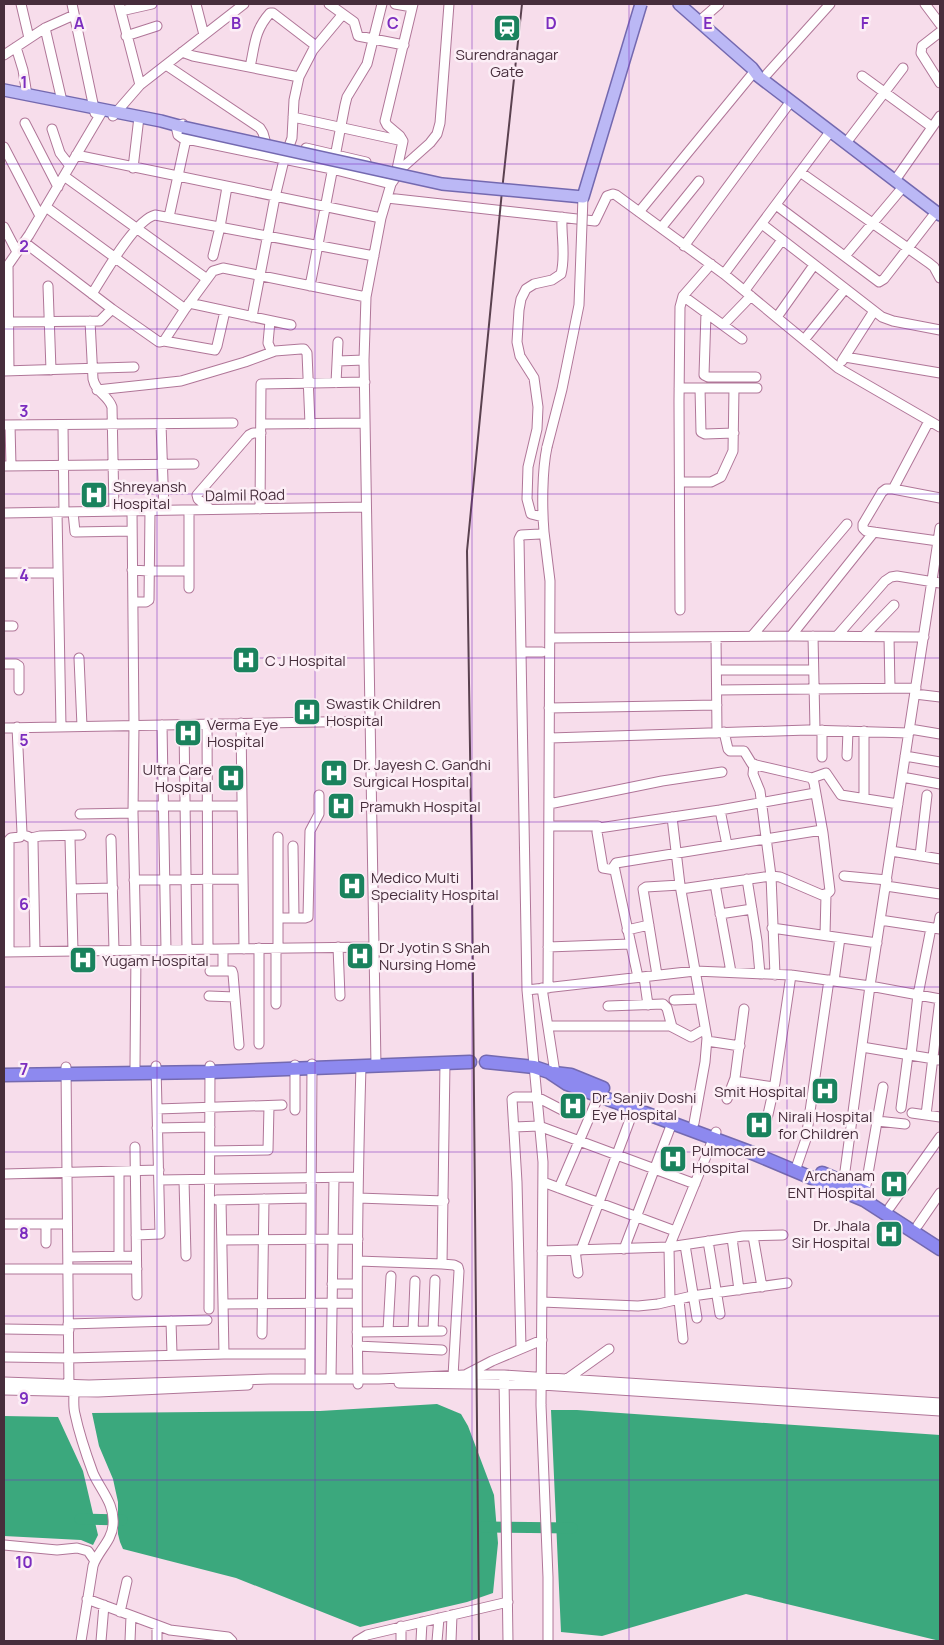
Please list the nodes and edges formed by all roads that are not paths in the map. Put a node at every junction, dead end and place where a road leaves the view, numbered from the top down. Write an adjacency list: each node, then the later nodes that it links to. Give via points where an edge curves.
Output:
1 (21, 4): 27 (street)
2 (72, 4): 19 (street)
3 (152, 4): 17 (street)
4 (196, 4): 25 (street)
5 (244, 4): 25 (street)
6 (329, 4): 18 (street)
7 (382, 4): 28 (street)
8 (395, 4): 16 (street)
9 (449, 4): 69 (street, via 437,134)
10 (641, 4): 80 (main road, bridge)
11 (680, 4): 37 (main road)
12 (687, 4): 20 (street)
13 (719, 4): 20 (street)
14 (830, 4): 37 (street)
15 (925, 4): 21 (street)
16 (413, 5): 29 (street)
17 (120, 8): 26 (street)
18 (343, 14): 28 (street, via 356,23 358,36); 30 (street)
19 (74, 15): 23 (street); 48 (street)
20 (703, 18): 37 (street)
21 (940, 24)
22 (157, 26): 26 (street)
23 (45, 28): 27 (street); 46 (street)
24 (940, 32): 40 (street, via 921,50)
25 (204, 35): 32 (street)
26 (126, 36): 41 (street)
27 (29, 38): 31 (street)
28 (374, 39): 29 (street); 53 (street, via 367,64 347,97)
29 (404, 45): 60 (street, via 386,121)
30 (316, 46): 35 (street, via 272,13 259,27); 39 (street)
31 (16, 47): 33 (street); 45 (street)
32 (182, 52): 34 (street); 35 (street)
33 (4, 55)
34 (166, 65): 41 (street); 59 (street, via 260,128)
35 (250, 67): 39 (street)
36 (903, 68): 43 (street)
37 (758, 71): 47 (main road); 58 (main road); 86 (street)
38 (862, 76): 43 (street)
39 (299, 77): 50 (street)
40 (940, 83)
41 (140, 84): 48 (street)
42 (4, 90): 45 (main road)
43 (885, 92): 54 (street); 58 (street)
44 (4, 95): 48 (main road)
45 (27, 95): 46 (main road)
46 (62, 101): 48 (main road)
47 (791, 101): 57 (main road); 101 (street)
48 (103, 112): 51 (main road); 64 (street)
49 (940, 116): 54 (street)
50 (293, 117): 53 (street); 61 (street)
51 (139, 119): 56 (main road); 67 (street)
52 (25, 123): 76 (street)
53 (340, 128): 60 (street); 63 (street)
54 (932, 128): 72 (street)
55 (52, 130): 66 (street, via 60,153)
56 (179, 130): 59 (street, via 188,124); 65 (street); 73 (street); 80 (main road, bridge, via 442,184)
57 (830, 132): 70 (street); 78 (main road)
58 (849, 139): 72 (main road)
59 (265, 140): 61 (street)
60 (403, 140): 69 (street)
61 (289, 145): 63 (street); 65 (street)
62 (4, 147): 87 (street)
63 (335, 154): 68 (street); 69 (street)
64 (76, 155): 66 (street); 67 (street)
65 (284, 160): 68 (street); 79 (street)
66 (70, 166): 71 (street)
67 (133, 168): 73 (street)
68 (332, 169): 75 (street); 83 (street)
69 (399, 170): 75 (street)
70 (800, 172): 82 (street); 92 (street)
71 (64, 176): 76 (street); 95 (street)
72 (898, 176): 85 (main road)
73 (178, 177): 77 (street); 88 (street)
74 (699, 181): 96 (street)
75 (391, 184): 81 (street)
76 (58, 187): 84 (street)
77 (227, 187): 79 (street); 94 (street)
78 (903, 187): 85 (main road); 92 (street)
79 (276, 197): 83 (street); 97 (street)
80 (583, 197): 188 (street, bridge, via 579,305 544,460)
81 (387, 198): 89 (street); 90 (street)
82 (776, 205): 91 (street); 106 (street)
83 (325, 206): 90 (street); 100 (street)
84 (46, 207): 87 (street); 107 (street)
85 (938, 208): 102 (street)
86 (639, 212): 89 (street, via 613,194 605,198 596,221); 96 (street)
87 (40, 216): 99 (street)
88 (169, 217): 94 (street); 95 (street, via 151,216)
89 (562, 217): 188 (street, via 564,264 561,274 526,289 519,310 517,342 520,356 534,378 538,407 537,429 528,467 528,499 531,514)
90 (381, 218): 105 (street)
91 (762, 224): 98 (street); 111 (street)
92 (872, 224): 102 (street); 106 (street)
93 (4, 227): 103 (street)
94 (220, 227): 97 (street); 104 (street)
95 (137, 228): 107 (street); 114 (street)
96 (661, 228): 101 (street)
97 (268, 236): 100 (street); 112 (street)
98 (782, 240): 109 (street); 118 (street)
99 (24, 242): 103 (street); 119 (street)
100 (317, 245): 105 (street); 116 (street)
101 (684, 246): 108 (street)
102 (908, 248): 106 (street, via 879,282); 113 (street, via 934,267)
103 (18, 252): 110 (street)
104 (212, 256)
105 (374, 256): 121 (street)
106 (845, 256)
107 (115, 258): 119 (street); 122 (street)
108 (711, 264): 111 (street); 120 (street)
109 (814, 265): 117 (street); 128 (street)
110 (6, 268): 131 (street)
111 (724, 274): 118 (street)
112 (260, 276): 114 (street, via 223,268 213,271); 116 (street); 127 (street)
113 (940, 278)
114 (207, 279): 122 (street)
115 (48, 286): 132 (street)
116 (310, 286): 121 (street)
117 (845, 289): 125 (street); 137 (street)
118 (748, 293): 128 (street); 134 (street)
119 (92, 294): 123 (street)
120 (683, 296): 126 (street); 154 (street, via 680,307)
121 (366, 298): 143 (street)
122 (187, 306): 124 (street); 138 (street)
123 (112, 308): 130 (street, via 103,319); 138 (street, via 157,341)
124 (225, 311): 127 (street); 138 (street, via 215,350)
125 (874, 311): 135 (street, via 893,321); 141 (street)
126 (706, 312): 134 (street); 150 (street, via 704,375)
127 (252, 317): 129 (street)
128 (778, 317): 137 (street)
129 (270, 320): 133 (street); 140 (street, via 268,343)
130 (90, 321): 132 (street); 146 (street)
131 (7, 322): 132 (street); 148 (street)
132 (50, 322): 147 (street)
133 (292, 325)
134 (722, 325): 136 (street)
135 (940, 330)
136 (742, 339)
137 (804, 340): 145 (street)
138 (164, 341)
139 (338, 342): 142 (street)
140 (275, 351): 153 (street, via 304,350 308,357); 158 (street, via 180,381)
141 (845, 358): 145 (street); 149 (street)
142 (338, 360): 143 (street); 152 (street)
143 (364, 360): 151 (street)
144 (134, 368): 146 (street)
145 (838, 368): 159 (street)
146 (92, 369): 147 (street); 158 (street)
147 (51, 370): 148 (street)
148 (7, 371)
149 (940, 373)
150 (756, 377)
151 (364, 382): 152 (street); 161 (street)
152 (336, 383): 153 (street)
153 (309, 384): 163 (street); 168 (street, via 261,384)
154 (679, 388): 155 (street); 175 (street)
155 (700, 388): 156 (street); 169 (street, via 701,432)
156 (734, 388): 157 (street); 169 (street)
157 (757, 388)
158 (97, 390): 166 (street, via 111,403)
159 (929, 421): 167 (street); 176 (street)
160 (233, 423): 162 (street)
161 (365, 423): 163 (street); 178 (street)
162 (161, 424): 166 (street); 171 (street)
163 (310, 424): 168 (street)
164 (7, 425): 165 (street); 172 (street)
165 (63, 425): 166 (street); 173 (street)
166 (111, 425): 174 (street)
167 (940, 427)
168 (261, 429): 179 (street); 180 (street, via 248,435 197,495)
169 (734, 433): 175 (street, via 730,460 718,479)
170 (194, 464): 171 (street)
171 (162, 465): 174 (street); 182 (street)
172 (7, 466): 173 (street)
173 (64, 466): 174 (street); 186 (street)
174 (113, 466): 184 (street)
175 (680, 482): 204 (street)
176 (893, 489): 177 (street); 193 (street, via 882,492 863,524 866,531)
177 (940, 498)
178 (366, 507): 179 (street, Dalmil Road); 228 (street)
179 (260, 508): 180 (street, Dalmil Road)
180 (210, 509): 183 (street, Dalmil Road)
181 (150, 510): 182 (street, Dalmil Road); 185 (street, Dalmil Road); 196 (street)
182 (164, 510): 183 (street, Dalmil Road)
183 (189, 510): 197 (street)
184 (114, 511): 185 (street, Dalmil Road); 186 (street, Dalmil Road)
185 (132, 511): 191 (street)
186 (65, 512): 187 (street, Dalmil Road); 191 (street, via 75,532); 199 (street)
187 (4, 513)
188 (543, 517): 192 (street)
189 (847, 524): 205 (street)
190 (940, 528): 194 (street)
191 (132, 531): 195 (street)
192 (544, 532): 213 (street, via 550,581); 214 (street, via 520,536)
193 (874, 532): 194 (street); 206 (street)
194 (938, 541): 200 (street)
195 (132, 570): 196 (street); 202 (street)
196 (149, 571): 197 (street); 202 (street, via 148,601)
197 (189, 571): 201 (street)
198 (4, 573): 199 (street)
199 (58, 573): 236 (street)
200 (936, 582): 208 (street, via 891,577); 212 (street)
201 (188, 588)
202 (133, 602): 232 (street)
203 (894, 606): 209 (street)
204 (680, 610)
205 (752, 636): 206 (street); 210 (street)
206 (791, 636): 207 (street)
207 (813, 636): 208 (street); 219 (street)
208 (837, 636): 209 (street)
209 (864, 636): 211 (street)
210 (716, 637): 213 (street); 218 (street)
211 (889, 637): 212 (street); 220 (street)
212 (924, 637): 224 (street)
213 (550, 638): 227 (street)
214 (521, 652): 215 (street); 342 (street)
215 (542, 652)
216 (79, 658): 234 (street)
217 (4, 664): 222 (street, via 19,666)
218 (717, 670): 219 (street); 223 (street)
219 (813, 670): 221 (street)
220 (890, 688): 221 (street); 224 (street)
221 (814, 689): 223 (street); 238 (street)
222 (19, 690)
223 (717, 690): 226 (street)
224 (915, 691): 225 (street); 240 (street)
225 (940, 697)
226 (717, 705): 227 (street); 242 (street)
227 (549, 708): 244 (street)
228 (370, 721): 231 (street); 316 (street)
229 (184, 724): 230 (street); 233 (street); 262 (street)
230 (207, 724): 231 (street); 263 (street)
231 (241, 724): 264 (street)
232 (134, 725): 233 (street); 234 (street); 265 (street)
233 (162, 725): 261 (street)
234 (82, 726): 236 (street)
235 (17, 727): 236 (street); 237 (street); 272 (street)
236 (61, 727)
237 (4, 728)
238 (819, 730): 239 (street); 242 (street); 247 (street)
239 (848, 731): 241 (street); 245 (street)
240 (909, 731): 241 (street); 243 (street); 246 (street)
241 (864, 732): 257 (street)
242 (721, 733): 244 (street); 249 (street, via 728,749 744,751)
243 (940, 734)
244 (550, 738): 259 (street)
245 (847, 756)
246 (905, 756): 248 (street); 251 (street)
247 (822, 757)
248 (940, 762)
249 (754, 764): 252 (street); 258 (street, via 753,774)
250 (722, 772): 259 (street)
251 (902, 777): 253 (street); 260 (street)
252 (812, 778): 254 (street); 257 (street, via 828,773 839,794)
253 (940, 784)
254 (815, 793): 258 (street); 271 (street)
255 (928, 794): 283 (street)
256 (318, 796): 305 (street, via 319,814 310,831 308,914 305,918)
257 (864, 798): 260 (street)
258 (762, 802): 266 (street); 276 (street)
259 (549, 804): 269 (street)
260 (898, 804): 281 (street)
261 (162, 806): 262 (street); 265 (street); 292 (street)
262 (185, 806): 263 (street); 293 (street)
263 (207, 806): 264 (street); 288 (street)
264 (242, 806): 289 (street)
265 (133, 810): 267 (street); 291 (street)
266 (720, 810): 268 (street); 279 (street)
267 (80, 814)
268 (672, 817): 282 (street); 285 (street, via 598,829 603,868)
269 (549, 826): 270 (street); 317 (street)
270 (598, 826)
271 (822, 830): 276 (street); 300 (street, via 830,891)
272 (22, 833): 273 (street, via 31,838); 329 (street, via 20,837 9,840)
273 (81, 835)
274 (278, 837): 304 (street)
275 (70, 839): 298 (street)
276 (767, 839): 279 (street); 286 (street)
277 (112, 840): 297 (street)
278 (33, 841): 327 (street)
279 (727, 845): 282 (street)
280 (293, 846): 305 (street)
281 (891, 851): 283 (street); 294 (street)
282 (676, 853): 285 (street, via 616,863); 296 (street)
283 (920, 856): 284 (street)
284 (940, 859)
285 (615, 870): 310 (street)
286 (771, 876): 290 (street); 300 (street); 308 (street)
287 (844, 876): 294 (street)
288 (208, 879): 289 (street); 293 (street); 321 (street)
289 (243, 879): 323 (street)
290 (747, 879): 295 (street); 301 (street)
291 (134, 880): 292 (street); 325 (street)
292 (164, 880): 293 (street); 326 (street)
293 (186, 880): 320 (street)
294 (886, 883): 299 (street); 306 (street)
295 (715, 884): 296 (street); 302 (street)
296 (681, 887): 307 (street, via 644,888); 330 (street)
297 (112, 888): 298 (street); 324 (street)
298 (72, 889): 328 (street)
299 (940, 894)
300 (826, 895): 311 (street)
301 (752, 909): 302 (street); 334 (street)
302 (720, 914): 333 (street)
303 (940, 917): 309 (street)
304 (278, 918): 305 (street); 319 (street)
305 (294, 918)
306 (880, 920): 309 (street); 313 (street)
307 (649, 926): 310 (street); 336 (street)
308 (772, 928): 311 (street); 335 (street)
309 (936, 928): 343 (street)
310 (627, 930): 314 (street)
311 (825, 935): 312 (street)
312 (840, 938): 313 (street); 339 (street)
313 (877, 943): 340 (street)
314 (630, 944): 317 (street); 338 (street)
315 (338, 947): 316 (street); 319 (street); 345 (street)
316 (373, 947): 368 (street)
317 (548, 947): 341 (street)
318 (259, 948): 319 (street); 323 (street); 358 (street)
319 (277, 948): 350 (street)
320 (187, 949): 321 (street); 326 (street)
321 (208, 949): 322 (street)
322 (223, 949): 323 (street); 332 (street)
323 (244, 949)
324 (114, 950): 325 (street); 328 (street)
325 (136, 950): 326 (street); 369 (street)
326 (166, 950)
327 (35, 951): 328 (street); 329 (street)
328 (73, 951)
329 (7, 952)
330 (695, 970): 333 (street); 336 (street); 347 (street)
331 (210, 971): 332 (street)
332 (223, 971): 346 (street, via 232,971)
333 (731, 972): 334 (street)
334 (760, 974): 335 (street)
335 (775, 974): 337 (street)
336 (657, 975): 338 (street)
337 (791, 975): 339 (street); 380 (street)
338 (641, 977): 341 (street); 351 (street)
339 (831, 981): 340 (street); 411 (street, via 806,1139)
340 (870, 986): 343 (street); 361 (street)
341 (545, 988): 342 (street); 354 (street)
342 (527, 990): 372 (street)
343 (918, 994): 348 (street); 362 (street)
344 (209, 996): 346 (street)
345 (340, 996)
346 (235, 997): 359 (street)
347 (700, 999): 349 (street); 356 (street)
348 (940, 999): 363 (street)
349 (674, 1000)
350 (276, 1004)
351 (648, 1005): 352 (street); 355 (street, via 666,1006)
352 (608, 1006)
353 (744, 1009): 360 (street)
354 (548, 1026): 355 (street); 377 (street)
355 (672, 1026): 356 (street, via 691,1037)
356 (705, 1029): 357 (street)
357 (707, 1042): 360 (street); 399 (street)
358 (259, 1044)
359 (238, 1045)
360 (740, 1046): 379 (street)
361 (862, 1047): 362 (street); 426 (street)
362 (909, 1055): 363 (street); 389 (street)
363 (936, 1059): 394 (street)
364 (470, 1062): 366 (highway)
365 (486, 1062): 372 (highway)
366 (445, 1063): 368 (highway); 435 (street)
367 (361, 1066): 368 (highway); 371 (highway); 418 (street)
368 (376, 1066)
369 (135, 1067): 374 (highway); 376 (highway)
370 (295, 1067): 371 (highway); 375 (highway); 391 (street)
371 (316, 1067): 419 (street)
372 (534, 1067): 377 (highway); 383 (street)
373 (4, 1068): 376 (highway)
374 (156, 1069): 375 (highway); 376 (highway); 390 (street)
375 (210, 1069): 387 (street)
376 (66, 1071): 378 (highway); 416 (street)
377 (552, 1073): 382 (highway, via 567,1084); 399 (highway, via 570,1075)
378 (4, 1075)
379 (734, 1081): 380 (street); 384 (street)
380 (774, 1087): 396 (street)
381 (883, 1087): 397 (street)
382 (599, 1096): 388 (highway); 407 (street)
383 (537, 1098): 392 (street); 401 (street); 403 (street, via 512,1099)
384 (727, 1099)
385 (282, 1105): 386 (street)
386 (268, 1106): 387 (street); 409 (street, via 268,1150)
387 (210, 1107): 390 (street); 402 (street)
388 (634, 1108): 398 (highway); 410 (street)
389 (901, 1108)
390 (157, 1109): 404 (street)
391 (295, 1110)
392 (566, 1112)
393 (912, 1112): 394 (street)
394 (926, 1115): 395 (street)
395 (940, 1117)
396 (767, 1119)
397 (877, 1121): 400 (street); 428 (street)
398 (672, 1123): 405 (highway); 412 (street)
399 (694, 1123): 405 (highway)
400 (905, 1124)
401 (539, 1126): 403 (street); 407 (street); 424 (street)
402 (210, 1127): 404 (street); 409 (street)
403 (514, 1127): 504 (street)
404 (157, 1128): 413 (street)
405 (714, 1135): 411 (highway); 425 (street)
406 (940, 1137): 437 (street)
407 (579, 1140): 410 (street); 427 (street)
408 (135, 1147): 414 (street)
409 (210, 1151): 421 (street)
410 (617, 1154): 412 (street); 436 (street)
411 (796, 1167): 426 (highway)
412 (654, 1168): 425 (street); 438 (street)
413 (158, 1170): 414 (street); 422 (street)
414 (135, 1171): 415 (street); 444 (street)
415 (119, 1172): 416 (street); 462 (street)
416 (67, 1173): 417 (street); 441 (street)
417 (4, 1174)
418 (358, 1177): 420 (street); 431 (street)
419 (311, 1178): 420 (street); 421 (street); 430 (street)
420 (334, 1178): 453 (street)
421 (210, 1179): 423 (street); 433 (street)
422 (159, 1180): 423 (street); 444 (street, via 160,1234)
423 (184, 1180): 464 (street)
424 (543, 1182): 427 (street); 461 (street)
425 (695, 1184): 443 (street)
426 (843, 1186): 428 (highway); 458 (highway)
427 (559, 1188): 436 (street)
428 (865, 1191): 437 (highway)
429 (940, 1193): 442 (street)
430 (311, 1198): 432 (street); 452 (street)
431 (358, 1198): 435 (street); 448 (street)
432 (264, 1199): 434 (street); 451 (street)
433 (209, 1200): 434 (street); 490 (street)
434 (221, 1200): 450 (street)
435 (444, 1201): 467 (street)
436 (598, 1202): 438 (street); 460 (street)
437 (890, 1207): 442 (highway)
438 (636, 1216): 443 (street); 459 (street)
439 (4, 1224): 440 (street)
440 (46, 1224): 441 (street); 455 (street)
441 (68, 1224): 465 (street)
442 (918, 1226): 449 (highway)
443 (676, 1231): 457 (street)
444 (136, 1235): 463 (street)
445 (783, 1235): 446 (street)
446 (753, 1236): 447 (street); 478 (street)
447 (732, 1238): 454 (street); 479 (street)
448 (358, 1239): 453 (street); 466 (street)
449 (940, 1239)
450 (222, 1240): 451 (street); 488 (street)
451 (264, 1240): 452 (street); 489 (street)
452 (311, 1240): 453 (street); 485 (street)
453 (333, 1240): 476 (street)
454 (708, 1241): 456 (street); 480 (street)
455 (46, 1243)
456 (685, 1245): 457 (street); 482 (street)
457 (669, 1247): 459 (street); 483 (street)
458 (940, 1248)
459 (624, 1249): 460 (street)
460 (578, 1250): 461 (street); 471 (street)
461 (542, 1251): 484 (street)
462 (119, 1256): 463 (street); 465 (street)
463 (136, 1256): 469 (street)
464 (186, 1256)
465 (68, 1257): 470 (street)
466 (358, 1261): 467 (street); 477 (street)
467 (442, 1264): 516 (street, via 458,1266 459,1271)
468 (4, 1269): 470 (street)
469 (137, 1269): 470 (street); 481 (street)
470 (68, 1270): 495 (street)
471 (578, 1273)
472 (391, 1276): 497 (street)
473 (435, 1280): 498 (street, via 438,1331)
474 (415, 1281): 498 (street)
475 (787, 1283): 478 (street)
476 (332, 1284): 477 (street); 486 (street)
477 (358, 1284): 487 (street)
478 (762, 1287): 479 (street)
479 (739, 1290): 480 (street)
480 (716, 1292): 482 (street); 491 (street)
481 (137, 1295)
482 (692, 1296): 483 (street); 492 (street)
483 (675, 1300): 484 (street, via 638,1306); 501 (street)
484 (542, 1302): 502 (street)
485 (310, 1303): 486 (street); 489 (street); 509 (street)
486 (332, 1303): 487 (street); 514 (street)
487 (357, 1303): 499 (street)
488 (223, 1304): 489 (street); 508 (street)
489 (263, 1304): 500 (street)
490 (209, 1309)
491 (720, 1314)
492 (697, 1318)
493 (207, 1320): 494 (street)
494 (170, 1321): 495 (street); 507 (street)
495 (68, 1327): 496 (street); 511 (street)
496 (4, 1329)
497 (388, 1331): 498 (street); 499 (street)
498 (413, 1331)
499 (357, 1332): 503 (street)
500 (262, 1334)
501 (683, 1339)
502 (542, 1340): 504 (street); 519 (street)
503 (357, 1346): 506 (street); 518 (street)
504 (521, 1348): 512 (street)
505 (609, 1349): 515 (street)
506 (442, 1350)
507 (172, 1354): 508 (street); 511 (street)
508 (224, 1354): 509 (street)
509 (310, 1354): 513 (street)
510 (4, 1357): 511 (street)
511 (69, 1358): 521 (street)
512 (464, 1375): 516 (street); 517 (street)
513 (310, 1378): 514 (street); 521 (street, via 89,1385)
514 (331, 1378): 518 (street)
515 (566, 1379): 519 (street); 523 (street)
516 (451, 1380): 517 (street); 518 (street)
517 (504, 1380): 519 (street); 530 (street)
518 (358, 1381): 521 (street, via 98,1392)
519 (542, 1381): 523 (street); 551 (street)
520 (4, 1382): 521 (street)
521 (71, 1389): 522 (street); 527 (street, via 74,1413 94,1474 111,1503 113,1515 108,1541)
522 (4, 1390)
523 (692, 1391): 524 (street); 525 (street)
524 (940, 1404)
525 (940, 1411)
526 (4, 1545): 527 (street, via 57,1550 77,1548 88,1551)
527 (95, 1561): 529 (street)
528 (127, 1582): 532 (street)
529 (87, 1599): 531 (street); 540 (street)
530 (508, 1602): 533 (street); 550 (street)
531 (104, 1605): 532 (street); 541 (street)
532 (120, 1612): 534 (street)
533 (452, 1615): 535 (street); 549 (street)
534 (131, 1616): 537 (street); 542 (street)
535 (439, 1618): 536 (street); 548 (street)
536 (422, 1622): 538 (street); 547 (street)
537 (157, 1625): 539 (street); 543 (street)
538 (401, 1626): 545 (street); 546 (street)
539 (187, 1637): 544 (street, via 228,1637)
540 (81, 1641)
541 (101, 1641)
542 (130, 1641)
543 (157, 1641)
544 (232, 1641)
545 (357, 1641)
546 (401, 1641)
547 (421, 1641)
548 (437, 1641)
549 (451, 1641)
550 (508, 1641)
551 (548, 1641)

